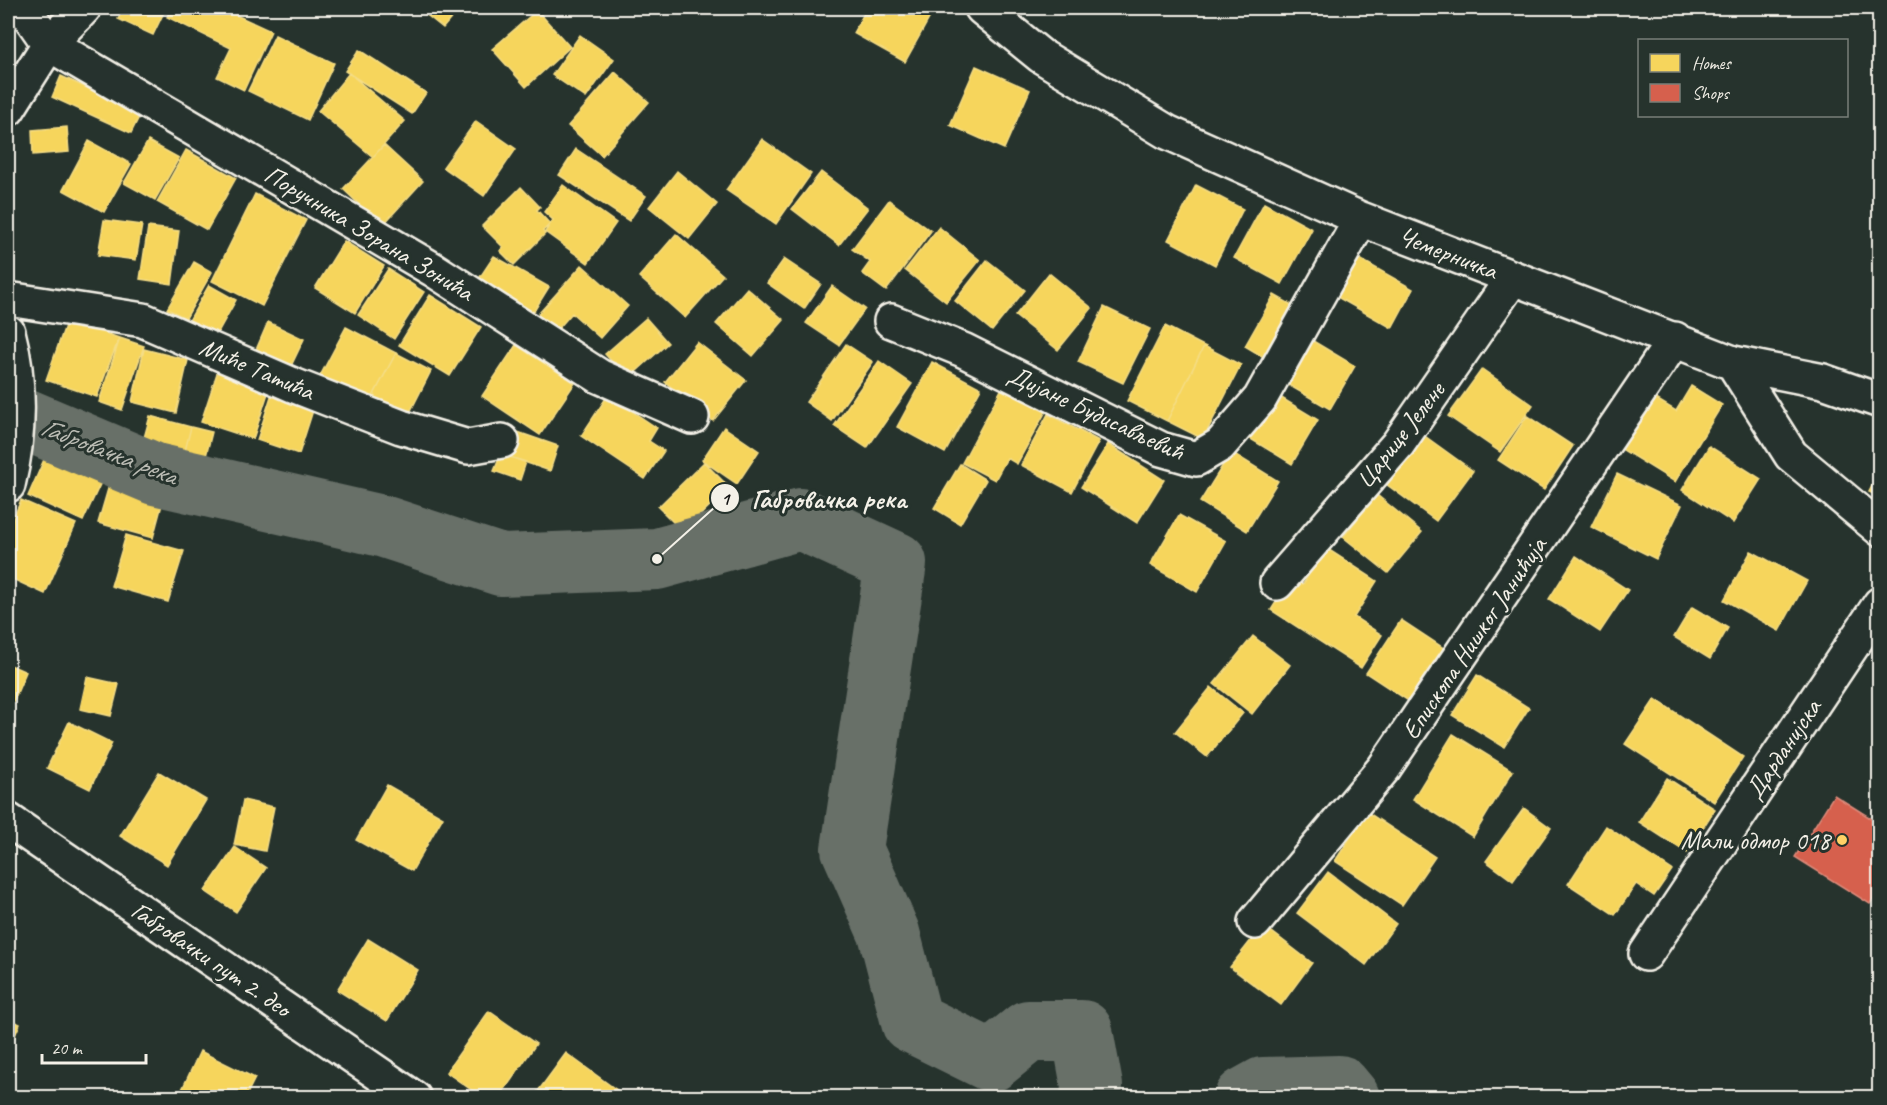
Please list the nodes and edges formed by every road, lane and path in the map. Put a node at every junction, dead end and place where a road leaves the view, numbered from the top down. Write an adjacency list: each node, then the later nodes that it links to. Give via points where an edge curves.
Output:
1 (24, 8): 4 (street)
2 (84, 8): 4 (street)
3 (982, 8): 6 (street, Чемерничка, via 1041,56 1167,132)
4 (49, 44): 5 (street); 14 (street, Поручника Зорана Зонића, via 434,270 599,376)
5 (8, 109)
6 (1360, 219): 7 (street, Чемерничка); 9 (street, Дијане Будисављевић, via 1260,399 1220,445 1196,459 1161,449 963,350)
7 (1512, 279): 11 (street, Чемерничка); 18 (street, Царице Јелене, via 1398,444)
8 (8, 299): 15 (street, Миће Татића, via 143,320 401,427 468,447)
9 (891, 321)
10 (8, 332): 16 (street, via 16,363 16,453)
11 (1675, 339): 12 (street, Чемерничка); 21 (street, Епископа Нишког Јанићија, via 1384,768)
12 (1733, 363): 13 (street, Чемерничка, via 1823,381); 17 (street, via 1791,455)
13 (1880, 401)
14 (693, 417)
15 (502, 441)
16 (8, 485)
17 (1880, 529)
18 (1277, 583)
19 (1880, 604): 22 (street, Дарданијска)
20 (8, 820): 23 (street, Габровачки пут 2. део)
21 (1255, 922)
22 (1646, 954)
23 (414, 1098)

